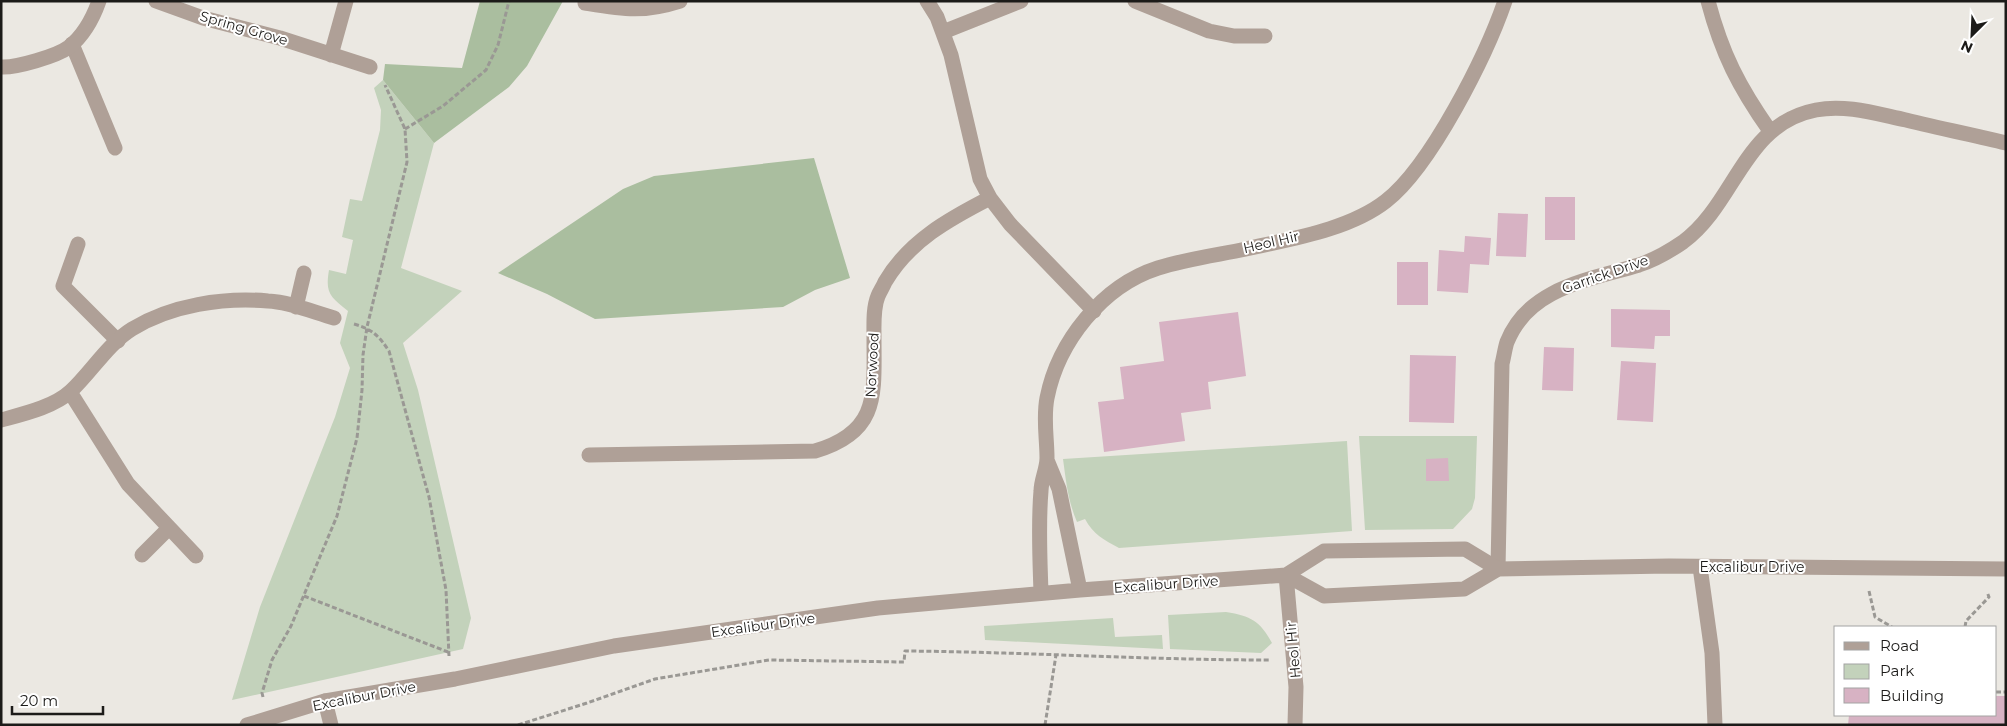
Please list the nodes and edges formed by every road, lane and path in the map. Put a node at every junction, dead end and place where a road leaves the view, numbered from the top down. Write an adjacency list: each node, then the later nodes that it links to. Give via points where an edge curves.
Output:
1 (99, 1): 14 (street, via 93,19)
2 (156, 1): 15 (street, Spring Grove)
3 (346, 1): 15 (street)
4 (509, 1): 18 (path, via 498,45 486,70 443,106)
5 (680, 1): 11 (street, via 643,10)
6 (927, 1): 12 (street)
7 (1021, 1): 12 (street)
8 (1136, 1): 13 (street, via 1209,31 1234,36)
9 (1505, 1): 26 (street, Heol Hir, via 1478,64 1438,135 1386,202 1354,220 1317,232 1157,268 1124,286)
10 (1708, 1): 19 (street, via 1723,52)
11 (585, 3)
12 (943, 32): 22 (street, via 956,72 974,162)
13 (1265, 36)
14 (72, 44): 16 (street, via 33,62); 21 (street)
15 (331, 55): 17 (street, Spring Grove)
16 (1, 67)
17 (370, 68): 18 (path, via 388,87)
18 (405, 129): 28 (path, via 408,162)
19 (1770, 131): 20 (street, Garrick Drive, via 1794,116 1817,109 1842,108); 39 (street, Garrick Drive, via 1756,145 1715,207 1683,242 1641,264 1559,289 1527,312 1515,326 1502,364)
20 (2006, 143)
21 (115, 148)
22 (990, 198): 26 (street, via 1010,224); 32 (street, Norwood, via 927,235 909,250 891,273 878,296 874,320 872,398 864,418 851,435 833,446 815,451)
23 (78, 244): 29 (street, via 63,286)
24 (304, 273): 25 (street)
25 (296, 307): 27 (street); 29 (street, via 270,300 187,307 132,329)
26 (1094, 311): 33 (street, Heol Hir, via 1067,344 1052,379 1045,426)
27 (334, 318): 28 (path)
28 (367, 327): 45 (path, via 357,438 337,516); 48 (path, via 378,335 389,351 429,496 446,590)
29 (118, 342): 30 (street)
30 (70, 392): 31 (street, via 42,408); 34 (street, via 128,484)
31 (1, 420)
32 (589, 455)
33 (1047, 460): 43 (street, Heol Hir, via 1059,489); 44 (street, Heol Hir, via 1041,489)
34 (169, 528): 35 (street); 36 (street)
35 (142, 555)
36 (196, 556)
37 (1700, 567): 38 (street, Excalibur Drive); 39 (street, Excalibur Drive); 59 (street, via 1712,653)
38 (1864, 567): 40 (street, Excalibur Drive); 46 (path, via 1864,582 1875,617)
39 (1498, 568): 42 (street, via 1464,589 1324,596); 42 (street, Excalibur Drive, via 1465,549 1324,551)
40 (1978, 568): 41 (street, Excalibur Drive); 47 (path, via 1989,597 1966,621)
41 (2006, 568)
42 (1286, 575): 43 (street, Excalibur Drive); 50 (street, Heol Hir)
43 (1080, 590): 44 (street, Excalibur Drive)
44 (1041, 594): 51 (street, Excalibur Drive, via 878,608 614,646)
45 (304, 596): 48 (path); 53 (path, via 292,626 272,660 262,693)
46 (1890, 626)
47 (1965, 626)
48 (448, 652): 51 (path)
49 (1056, 655): 50 (path); 56 (path, via 904,650 904,662 769,660 655,680); 57 (path)
50 (1294, 660): 58 (street, Heol Hir)
51 (455, 679): 52 (street, Excalibur Drive)
52 (325, 701): 53 (street, Excalibur Drive); 55 (street)
53 (267, 718): 54 (street, Excalibur Drive)
54 (247, 725)
55 (331, 725)
56 (518, 725)
57 (1045, 725)
58 (1295, 725)
59 (1715, 725)

